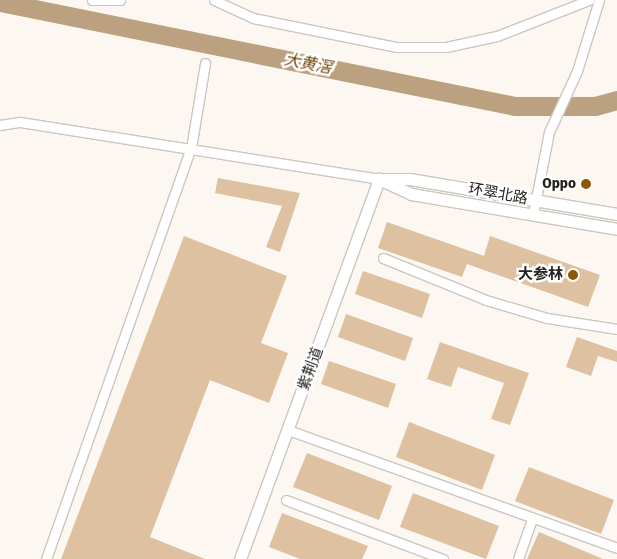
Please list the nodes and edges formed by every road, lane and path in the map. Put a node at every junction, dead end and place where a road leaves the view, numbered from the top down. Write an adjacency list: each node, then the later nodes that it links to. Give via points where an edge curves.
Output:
1 (92, 0): 2 (street)
2 (120, 0)
3 (214, 0): 4 (street, via 253,18 397,47 446,46 497,36)
4 (589, 0)
5 (598, 0): 10 (street, via 577,72 549,132)
6 (205, 63): 8 (street)
7 (0, 124): 8 (street, via 20,122)
8 (191, 148): 9 (street); 20 (street)
9 (379, 178): 10 (street, 环翠北路, via 410,179); 11 (street, via 411,194); 16 (street, 紫荆道)
10 (535, 200): 11 (street); 12 (street, 环翠北路)
11 (532, 214): 13 (street)
12 (617, 214)
13 (617, 229)
14 (383, 258): 15 (street, via 486,300 547,318)
15 (617, 329)
16 (288, 430): 18 (street); 21 (street, 紫荆道)
17 (286, 500): 22 (street)
18 (532, 519): 19 (street); 23 (street)
19 (617, 548)
20 (46, 559)
21 (240, 559)
22 (442, 559)
23 (518, 559)

